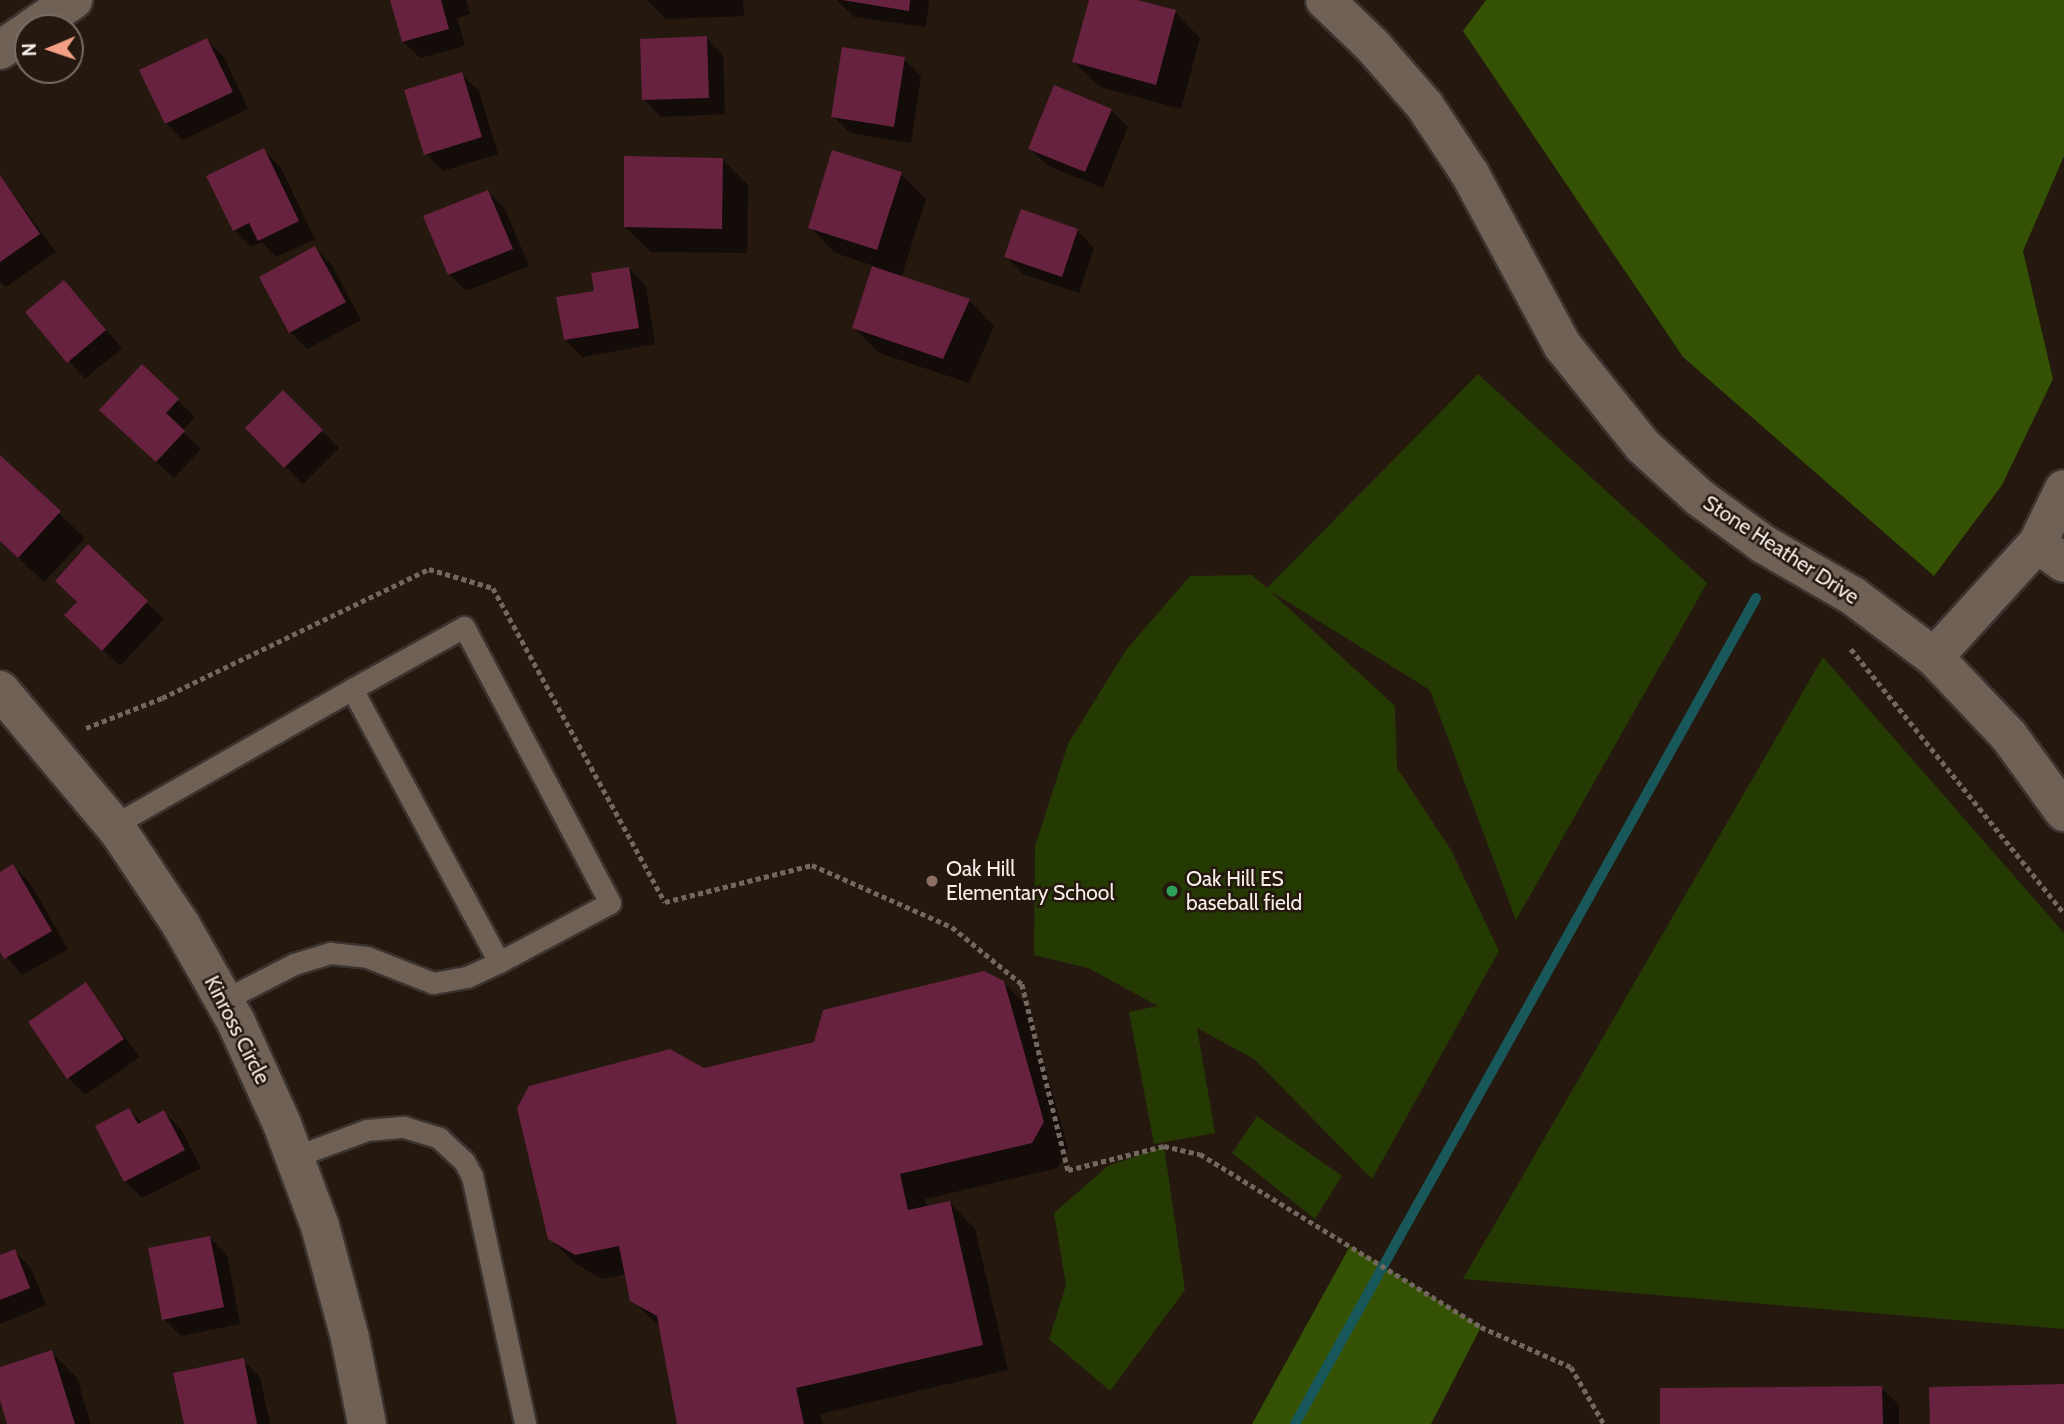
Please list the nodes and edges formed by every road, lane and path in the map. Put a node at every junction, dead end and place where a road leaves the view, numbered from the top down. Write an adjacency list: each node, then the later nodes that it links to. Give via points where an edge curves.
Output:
1 (73, 0): 3 (street)
2 (1325, 0): 7 (street, Stone Heather Drive, via 1425,106 1470,174 1562,345 1643,446 1700,498 1763,544 1853,596)
3 (52, 14)
4 (2064, 489): 5 (street)
5 (2051, 554): 7 (street)
6 (1851, 649): 13 (path)
7 (1934, 657): 11 (street, Stone Heather Drive, via 2008,736)
8 (352, 689): 12 (lane); 14 (lane); 14 (lane, via 464,627 610,903)
9 (0, 690): 12 (street, Kinross Circle)
10 (86, 727): 19 (path, via 162,698 429,569 492,588 665,902 812,865 952,927 1023,984 1068,1170 1164,1146 1200,1154 1481,1327 1571,1367)
11 (2064, 812)
12 (114, 825): 15 (street, Kinross Circle, via 181,925)
13 (2064, 913)
14 (499, 962): 15 (lane, via 467,977 433,983 367,957 330,953 294,964)
15 (224, 1000): 16 (street, Kinross Circle)
16 (295, 1157): 17 (street, Kinross Circle, via 320,1226); 18 (lane, via 385,1127 422,1131 453,1149 472,1176)
17 (367, 1424)
18 (525, 1424)
19 (1604, 1424)

